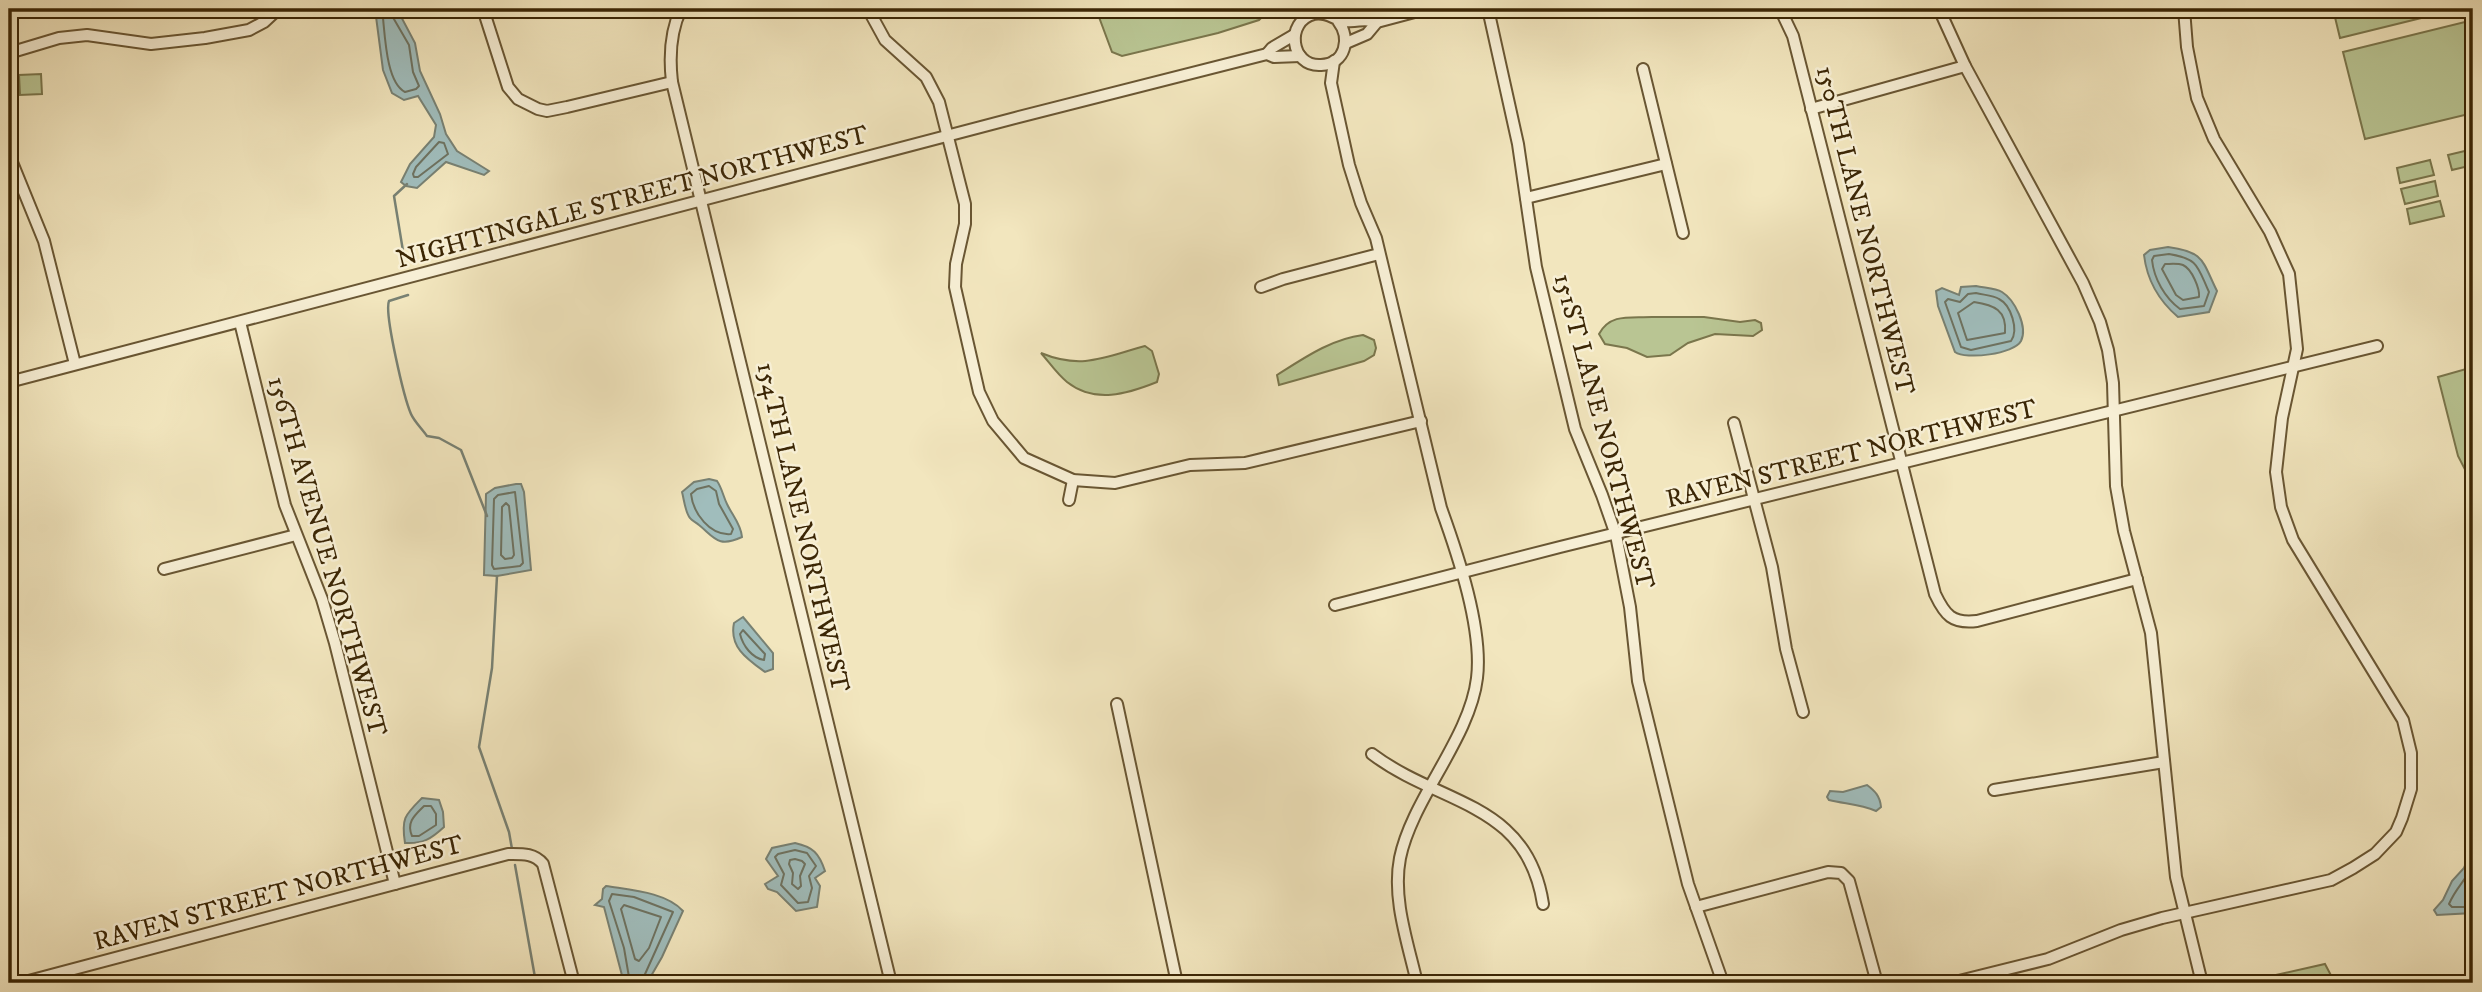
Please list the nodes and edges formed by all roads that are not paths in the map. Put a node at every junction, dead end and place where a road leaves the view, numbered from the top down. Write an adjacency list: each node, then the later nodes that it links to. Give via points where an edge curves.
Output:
1 (278, 9): 16 (street, via 249,30 151,44 87,35)
2 (483, 9): 23 (street, via 508,88 527,104 547,111)
3 (681, 9): 23 (street, 154TH LANE NORTHWEST, via 672,41)
4 (868, 9): 26 (street, via 885,40 926,78 939,102)
5 (1426, 9): 13 (street, NIGHTINGALE STREET NORTHWEST)
6 (1488, 9): 29 (street, 151ST LANE NORTHWEST)
7 (1777, 9): 25 (street, 150TH LANE NORTHWEST, via 1793,36)
8 (1939, 9): 21 (street)
9 (2184, 9): 37 (street, via 2197,98 2214,139 2270,232 2289,274 2297,349)
10 (1321, 11): 11 (street, NIGHTINGALE STREET NORTHWEST); 12 (street, NIGHTINGALE STREET NORTHWEST)
11 (1302, 15): 14 (street, NIGHTINGALE STREET NORTHWEST)
12 (1338, 21): 13 (street, NIGHTINGALE STREET NORTHWEST, via 1364,18); 15 (street)
13 (1377, 22): 15 (street, NIGHTINGALE STREET NORTHWEST, via 1367,34)
14 (1294, 35): 17 (street, NIGHTINGALE STREET NORTHWEST); 18 (street)
15 (1346, 43): 19 (street, NIGHTINGALE STREET NORTHWEST)
16 (9, 53)
17 (1267, 54): 18 (street, NIGHTINGALE STREET NORTHWEST); 26 (street, NIGHTINGALE STREET NORTHWEST)
18 (1300, 56): 20 (street, NIGHTINGALE STREET NORTHWEST)
19 (1334, 61): 20 (street); 24 (street)
20 (1317, 65): 24 (street)
21 (1965, 66): 25 (street); 39 (street, via 2089,296 2108,350)
22 (1643, 69): 28 (street)
23 (672, 82): 30 (street, 154TH LANE NORTHWEST)
24 (1331, 83): 32 (street, via 1353,181)
25 (1811, 109): 42 (street, 150TH LANE NORTHWEST)
26 (948, 136): 30 (street, NIGHTINGALE STREET NORTHWEST); 43 (street, via 965,204 955,287 979,392 993,421 1024,458)
27 (9, 155): 36 (street, via 44,241)
28 (1666, 164): 29 (street); 31 (street)
29 (1526, 198): 47 (street, 151ST LANE NORTHWEST, via 1536,267 1575,429)
30 (701, 201): 34 (street, NIGHTINGALE STREET NORTHWEST); 64 (street, 154TH LANE NORTHWEST)
31 (1683, 233)
32 (1380, 254): 33 (street); 40 (street)
33 (1261, 287)
34 (240, 322): 36 (street, NIGHTINGALE STREET NORTHWEST); 46 (street, 156TH AVENUE NORTHWEST)
35 (2377, 346): 37 (street, RAVEN STREET NORTHWEST)
36 (75, 365): 38 (street, NIGHTINGALE STREET NORTHWEST)
37 (2294, 367): 39 (street, RAVEN STREET NORTHWEST); 61 (street, via 2276,472 2281,507 2293,540 2403,720 2411,753 2411,789 2396,832 2375,854 2331,880)
38 (9, 382)
39 (2114, 411): 42 (street, RAVEN STREET NORTHWEST); 50 (street, via 2116,486)
40 (1421, 421): 43 (street, via 1245,463 1190,466 1115,483); 49 (street)
41 (1734, 423): 44 (street)
42 (1902, 464): 44 (street, RAVEN STREET NORTHWEST); 50 (street, 150TH LANE NORTHWEST, via 1936,594 1944,612 1957,621 1977,621)
43 (1073, 480): 45 (street)
44 (1755, 499): 47 (street, RAVEN STREET NORTHWEST); 53 (street)
45 (1069, 500)
46 (296, 535): 48 (street); 58 (street, 156TH AVENUE NORTHWEST, via 335,643)
47 (1616, 535): 49 (street, RAVEN STREET NORTHWEST); 60 (street, 151ST LANE NORTHWEST, via 1638,681)
48 (164, 569)
49 (1461, 573): 51 (street, RAVEN STREET NORTHWEST); 56 (street, via 1476,629 1477,681)
50 (2137, 579): 55 (street, via 2151,632)
51 (1335, 605)
52 (1117, 704): 65 (street)
53 (1802, 712)
54 (1372, 754): 56 (street)
55 (2164, 762): 57 (street); 61 (street, via 2176,877)
56 (1431, 788): 59 (street, via 1499,821 1532,864); 66 (street, via 1406,840 1399,869 1399,899)
57 (1994, 790)
58 (395, 884): 62 (street, RAVEN STREET NORTHWEST); 63 (street, RAVEN STREET NORTHWEST, via 509,854 538,858)
59 (1543, 904)
60 (1696, 907): 67 (street, 151ST LANE NORTHWEST); 68 (street, via 1828,872 1841,873 1849,881)
61 (2185, 913): 69 (street, via 2121,930 2048,959); 70 (street)
62 (22, 983)
63 (574, 983)
64 (891, 983)
65 (1177, 983)
66 (1418, 983)
67 (1723, 983)
68 (1877, 983)
69 (1951, 983)
70 (2202, 983)

